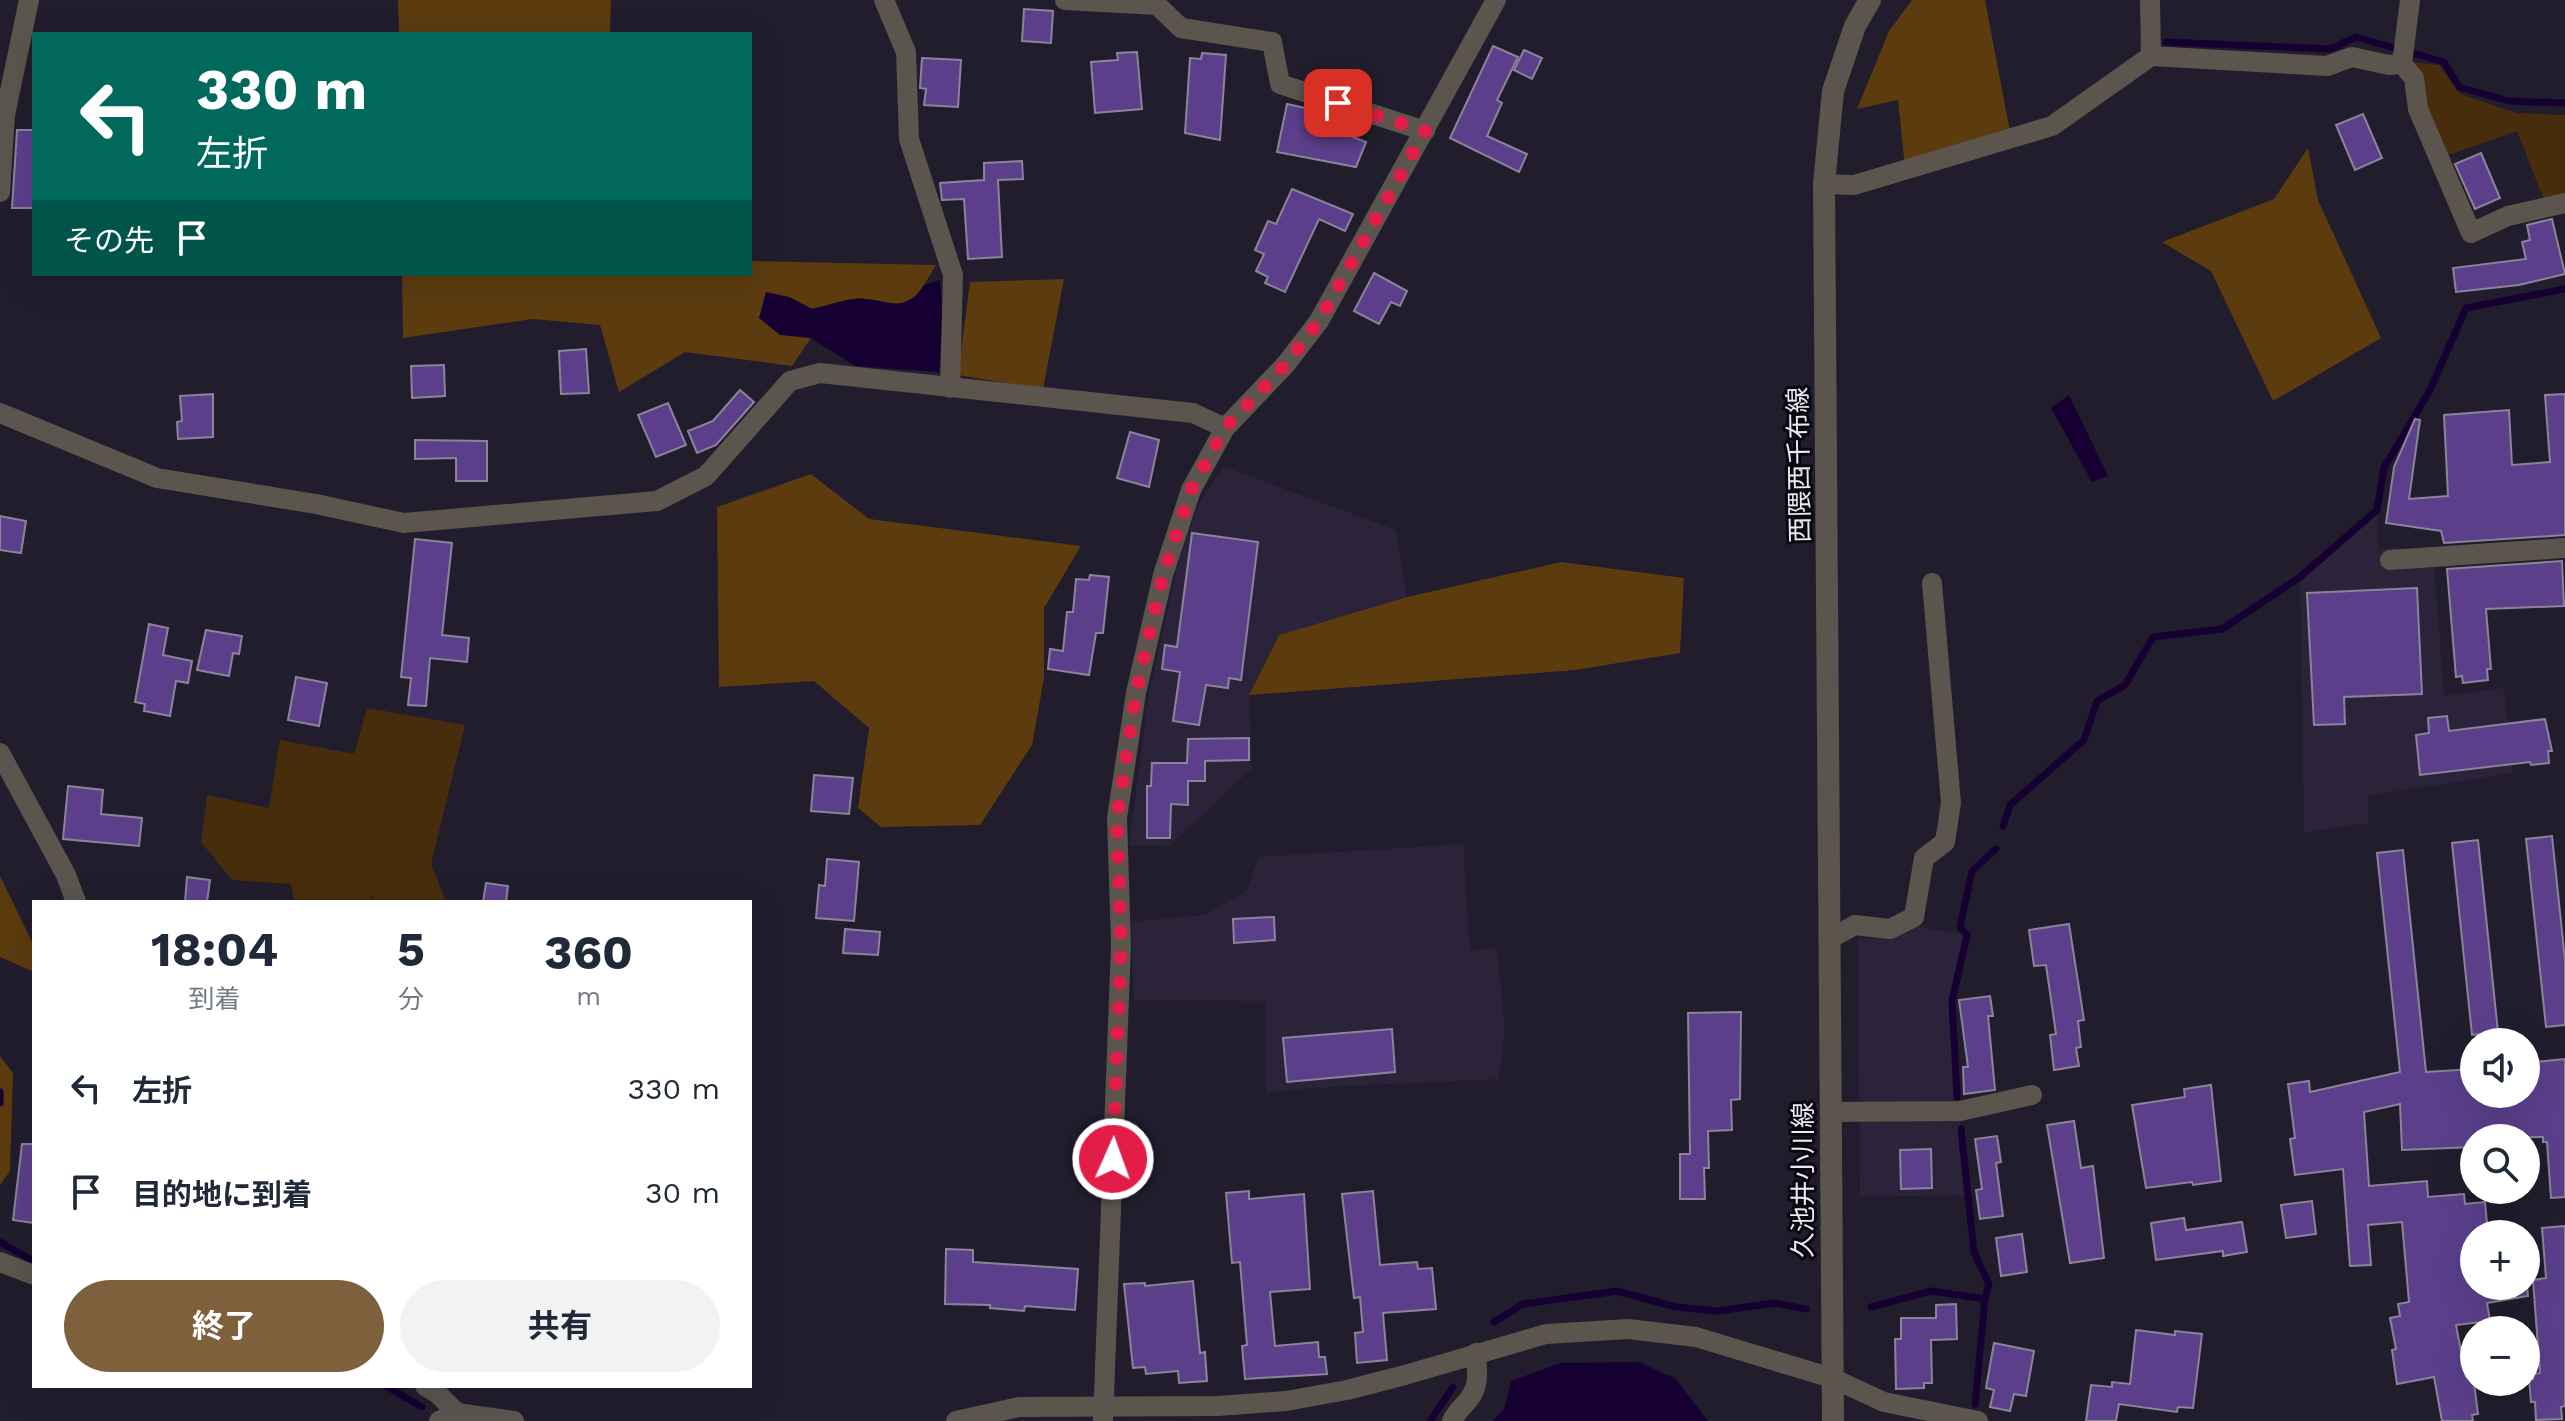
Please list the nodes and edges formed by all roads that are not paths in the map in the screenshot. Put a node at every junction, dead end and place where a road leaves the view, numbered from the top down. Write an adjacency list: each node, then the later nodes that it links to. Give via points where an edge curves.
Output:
1 (29, 0): 12 (street, via 5,115)
2 (884, 0): 14 (street, via 906,52 909,139 953,275)
3 (1065, 0): 10 (street, via 1157,5 1181,28 1272,42 1280,84)
4 (1496, 0): 10 (street)
5 (1870, 0): 11 (street, 西隈西千布線, via 1855,26 1833,91)
6 (2150, 0): 9 (street)
7 (2410, 0): 8 (street)
8 (2402, 54): 9 (street, via 2389,65 2352,57 2327,66); 13 (street, via 2414,78 2418,109 2471,233 2508,216)
9 (2151, 56): 11 (street, via 2052,126 1854,185)
10 (1425, 131): 16 (street, via 1319,321)
11 (1824, 184): 22 (street, 西隈西千布線)
12 (0, 192)
13 (2565, 203)
14 (950, 388): 15 (street, via 820,373 790,381 706,476 657,501 404,523 157,478); 16 (street, via 1193,413)
15 (0, 413)
16 (1225, 428): 30 (street, via 1191,490 1163,575 1136,693 1117,818 1121,945)
17 (2565, 548): 18 (street)
18 (2390, 560)
19 (1932, 583): 22 (street, via 1951,803 1945,842 1924,858 1914,917 1890,929 1855,925)
20 (0, 753): 21 (street)
21 (75, 900)
22 (1831, 938): 24 (street, 久池井小川線)
23 (2032, 1095): 24 (street, via 1960,1111)
24 (1831, 1112): 28 (street, 久池井小川線)
25 (0, 1262): 26 (street)
26 (32, 1274)
27 (1476, 1353): 28 (street, via 1546,1334 1628,1329 1696,1337); 30 (street, via 1361,1387 1286,1401); 34 (street, via 1478,1381)
28 (1832, 1378): 35 (street, 久池井小川線); 36 (street, via 1884,1402)
29 (428, 1388): 31 (street, via 437,1393)
30 (1104, 1413): 33 (street, via 1019,1407)
31 (448, 1417): 32 (street)
32 (514, 1421)
33 (956, 1421)
34 (1452, 1421)
35 (1833, 1421)
36 (1978, 1421)

